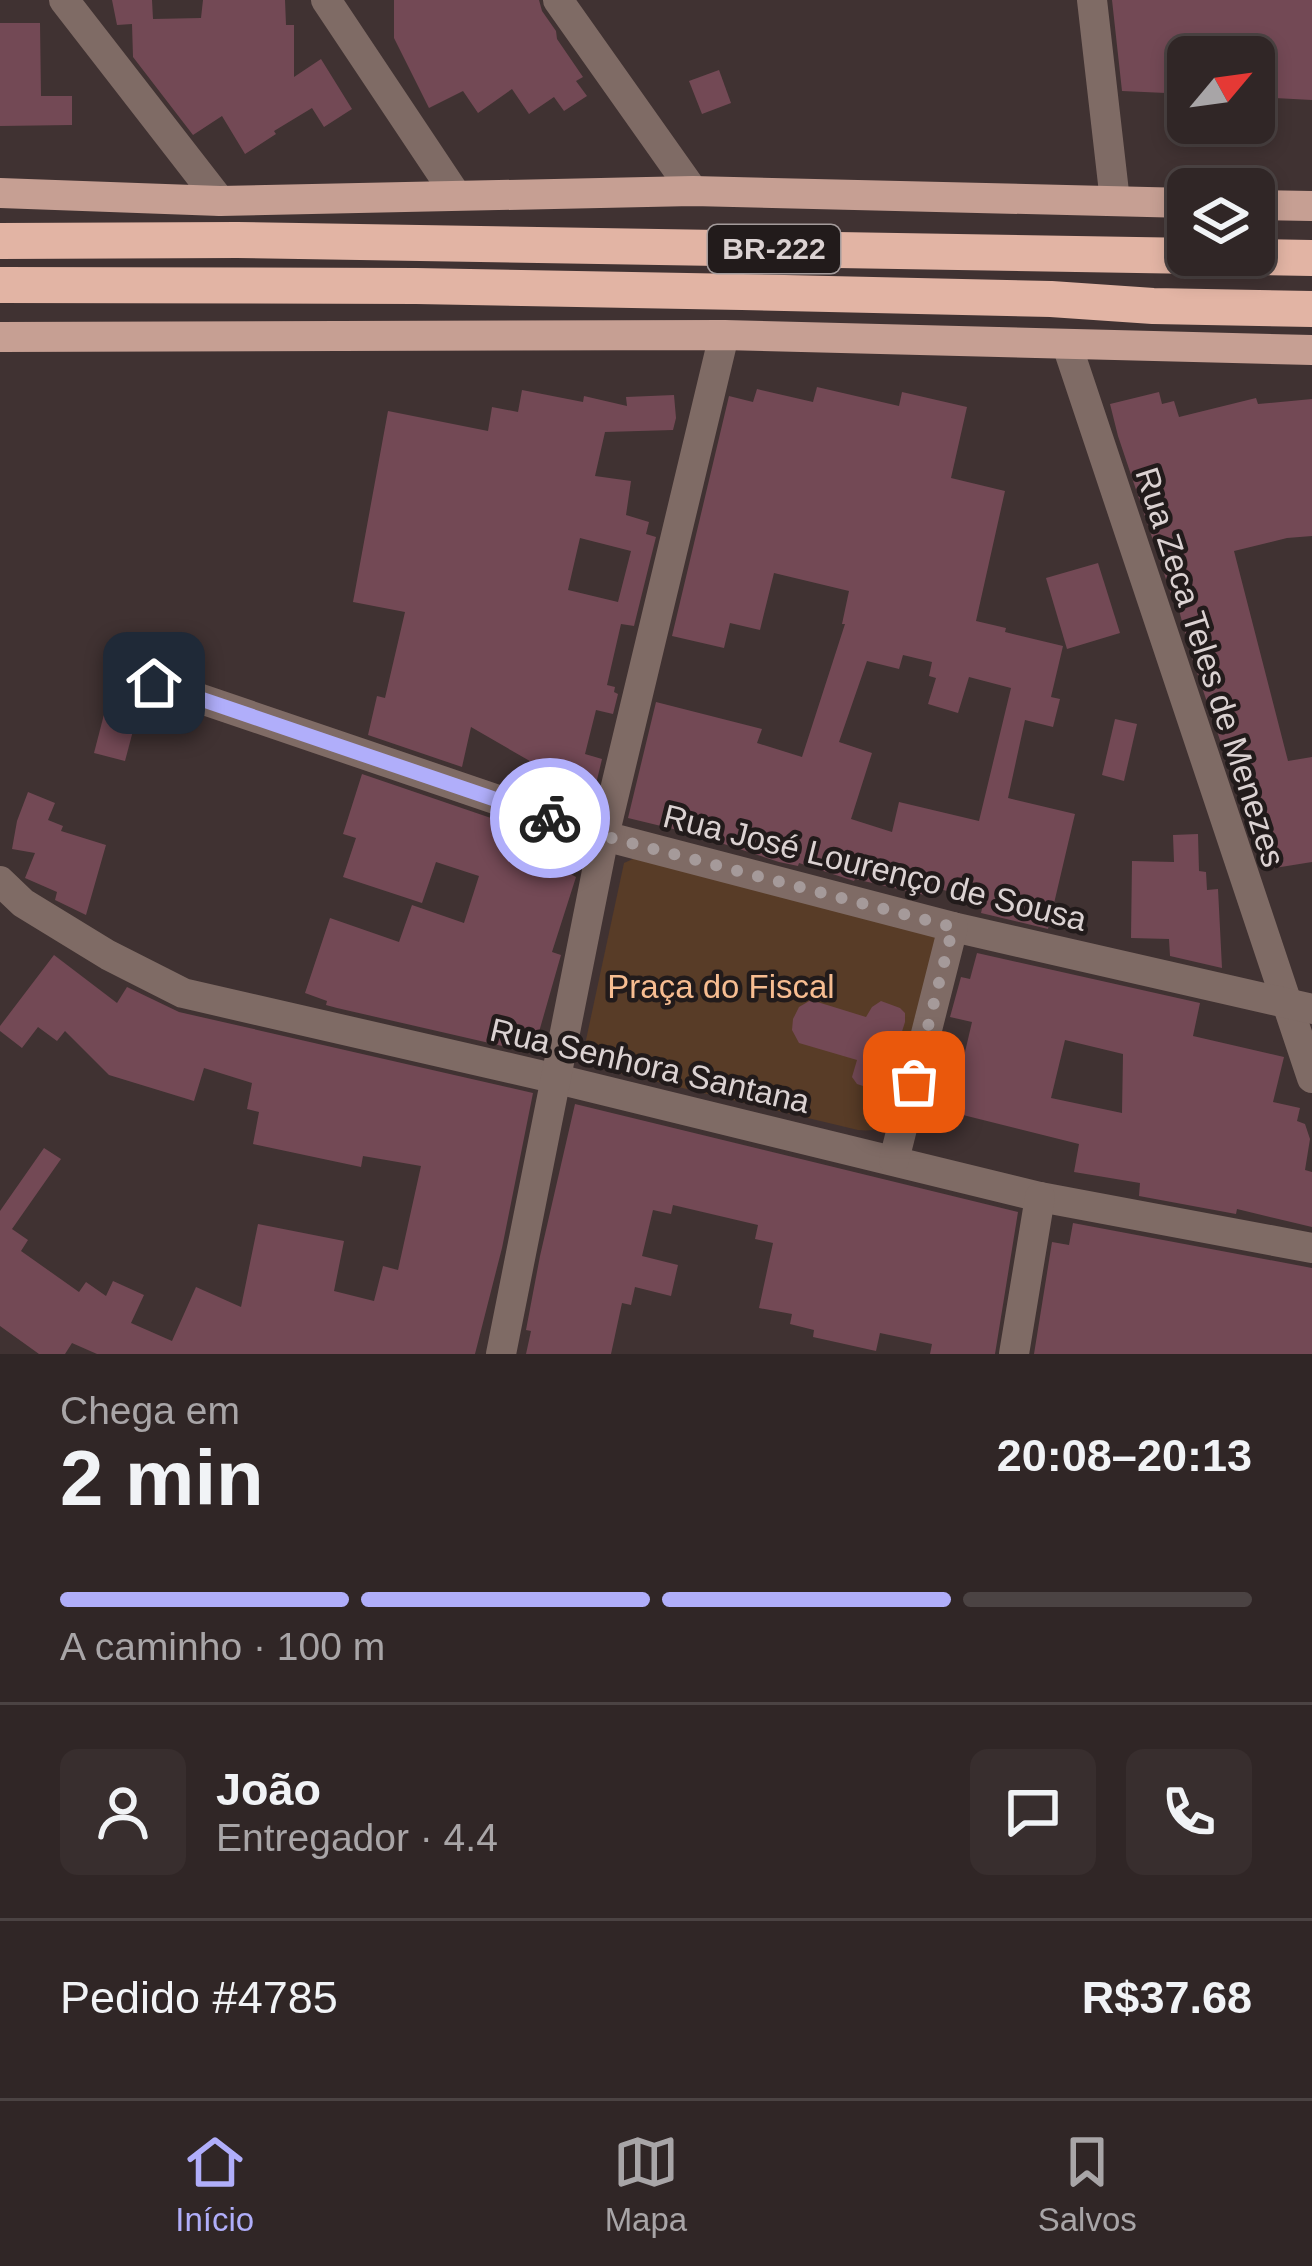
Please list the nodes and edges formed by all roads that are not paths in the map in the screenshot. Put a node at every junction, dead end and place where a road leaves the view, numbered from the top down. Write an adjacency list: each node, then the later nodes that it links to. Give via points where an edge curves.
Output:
1 (64, 0): 8 (street)
2 (326, 0): 7 (street)
3 (558, 0): 5 (street)
4 (1092, 0): 9 (street)
5 (693, 190): 7 (main road); 9 (main road)
6 (0, 194): 8 (main road)
7 (456, 195): 8 (main road)
8 (220, 201)
9 (1115, 201): 10 (main road)
10 (1167, 202)
11 (1275, 205): 12 (main road)
12 (1312, 206)
13 (0, 241): 14 (highway, BR-222)
14 (1312, 258)
15 (0, 285): 16 (highway, BR-222, via 718,291)
16 (1312, 309)
17 (724, 335): 18 (main road); 19 (main road); 22 (street)
18 (0, 337)
19 (1067, 346): 20 (main road); 25 (street, Rua Zeca Teles de Menezes)
20 (1312, 350)
21 (154, 683): 22 (street, Rua José Lourenço de Sousa)
22 (604, 836): 24 (street, Rua José Lourenço de Sousa); 27 (street)
23 (0, 881): 27 (street, Rua Senhora Santana, via 91,945 183,993)
24 (953, 927): 25 (street, Rua José Lourenço de Sousa); 28 (street)
25 (1298, 1006): 26 (street, Rua Zeca Teles de Menezes)
26 (1312, 1078)
27 (557, 1079): 28 (street, Rua Senhora Santana); 31 (street)
28 (893, 1160): 29 (street, Rua Senhora Santana)
29 (1040, 1197): 30 (street, Rua Senhora Santana); 32 (street)
30 (1312, 1248)
31 (501, 1354)
32 (1015, 1354)

